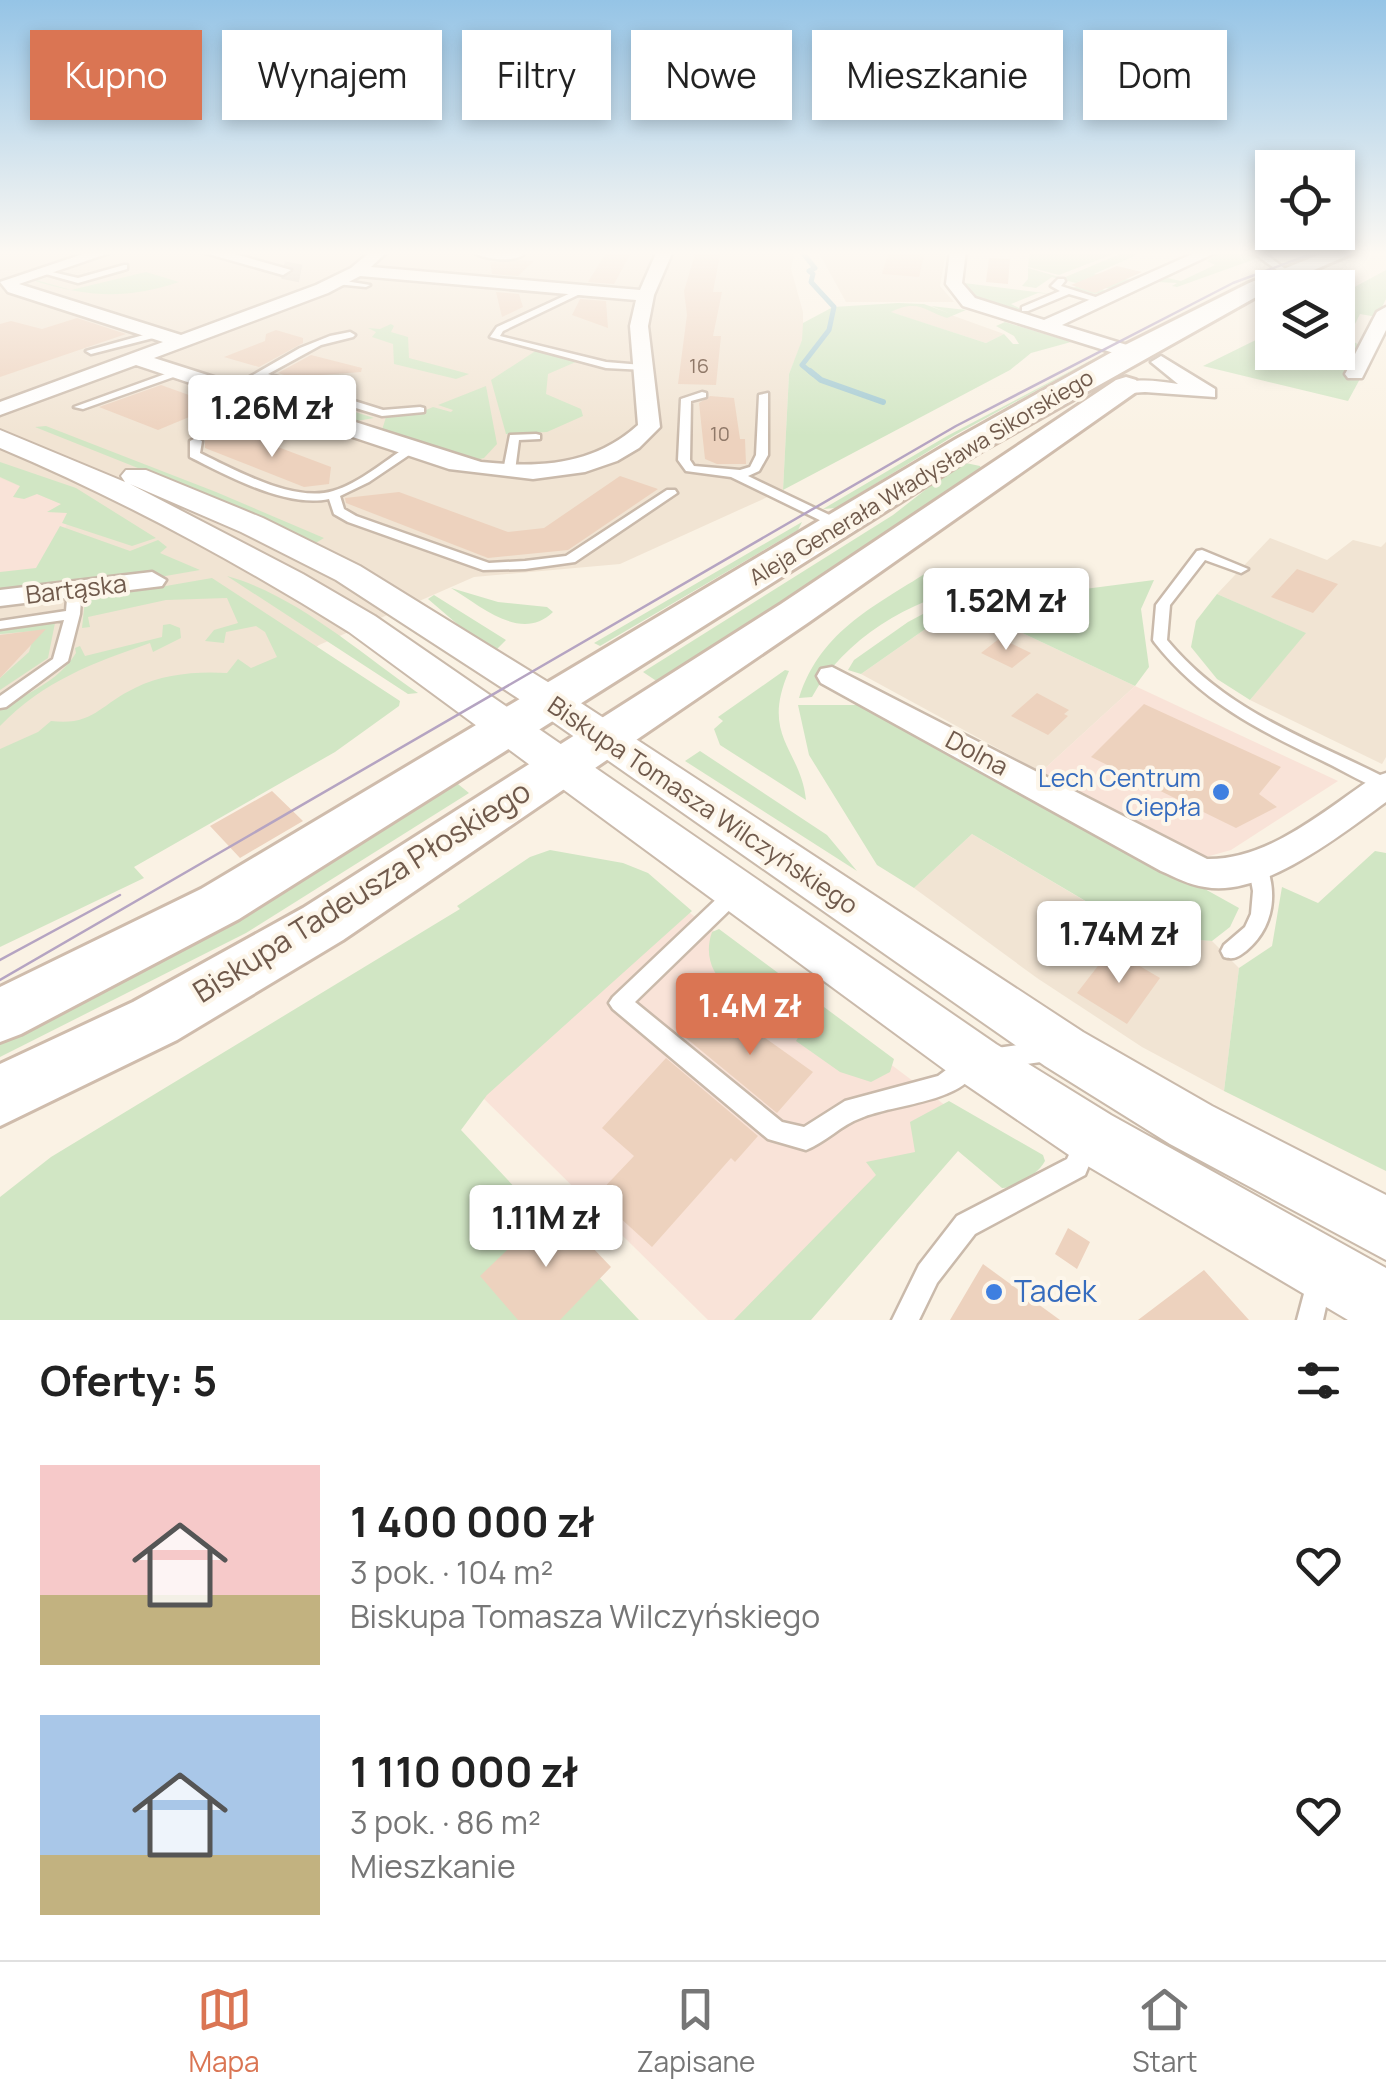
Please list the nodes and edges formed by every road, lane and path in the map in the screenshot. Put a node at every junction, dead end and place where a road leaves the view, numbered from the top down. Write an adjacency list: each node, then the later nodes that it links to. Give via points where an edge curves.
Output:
1 (1386, 312): 16 (street)
2 (93, 313): 10 (street)
3 (259, 313): 12 (street)
4 (534, 313): 17 (lane, via 500,328 496,337)
5 (643, 313): 17 (street)
6 (995, 313): 9 (street)
7 (1076, 313): 9 (street)
8 (1236, 313): 14 (main road, Aleja Generała Władysława Sikorskiego)
9 (1043, 327): 14 (street)
10 (158, 334): 12 (street); 13 (lane)
11 (350, 335): 19 (lane, via 321,336)
12 (183, 342): 15 (street)
13 (91, 351)
14 (1146, 358): 20 (main road, Aleja Generała Władysława Sikorskiego); 20 (street, via 1205,392); 32 (main road, Aleja Generała Władysława Sikorskiego)
15 (138, 359): 18 (street); 25 (street)
16 (1355, 367)
17 (642, 368): 35 (street, via 649,427 624,450 565,468)
18 (179, 372): 21 (street); 24 (lane)
19 (263, 376): 21 (lane); 26 (lane, via 382,413)
20 (1121, 390): 34 (main road, Aleja Generała Władysława Sikorskiego)
21 (241, 393): 27 (lane, via 211,413); 33 (street)
22 (764, 395): 36 (lane, via 762,455 755,469)
23 (702, 396): 36 (lane, via 686,399 684,460 690,469)
24 (79, 407)
25 (0, 409)
26 (420, 410)
27 (201, 412)
28 (0, 420): 47 (street, Biskupa Tomasza Wilczyńskiego, via 296,546 381,593)
29 (0, 438): 47 (street, Biskupa Tomasza Wilczyńskiego, via 96,478)
30 (536, 438): 35 (lane, via 514,438)
31 (196, 441): 38 (lane, via 194,455 234,472 290,494)
32 (967, 446): 34 (main road); 39 (main road, Aleja Generała Władysława Sikorskiego)
33 (411, 449): 35 (street, via 480,470); 38 (lane)
34 (1012, 462): 48 (main road, Aleja Generała Władysława Sikorskiego)
35 (509, 471)
36 (733, 473): 39 (lane)
37 (671, 493): 38 (lane, via 570,559 488,567 352,519 338,511)
38 (334, 496)
39 (838, 524): 47 (main road, Aleja Generała Władysława Sikorskiego)
40 (1241, 568): 49 (lane, via 1202,554 1163,605 1160,640 1178,666 1230,707)
41 (152, 580): 43 (street, Bartąska)
42 (0, 598): 43 (street, Bartąska)
43 (70, 601): 44 (lane); 46 (lane, via 60,661)
44 (0, 625)
45 (832, 676): 50 (street, Dolna, via 1174,862 1210,875)
46 (0, 703)
47 (530, 714): 48 (street, Biskupa Tomasza Wilczyńskiego); 53 (main road, via 220,904)
48 (584, 752): 51 (street, Biskupa Tomasza Wilczyńskiego); 54 (street, Biskupa Tomasza Wilczyńskiego); 56 (main road, Biskupa Tadeusza Płoskiego, via 254,966)
49 (1386, 785): 50 (street, Dolna, via 1291,850)
50 (1257, 864): 52 (lane, via 1264,895 1259,919 1252,938)
51 (737, 892): 55 (street, Biskupa Tomasza Wilczyńskiego); 55 (lane, via 620,1003 776,1131 806,1139 853,1109 944,1085)
52 (1231, 951)
53 (0, 1016)
54 (1064, 1050): 55 (lane); 58 (street, Biskupa Tomasza Wilczyńskiego)
55 (976, 1061): 57 (street, Biskupa Tomasza Wilczyńskiego)
56 (0, 1096)
57 (1090, 1135): 59 (street, Biskupa Tomasza Wilczyńskiego); 61 (lane, via 1076,1167 966,1225 928,1274)
58 (1386, 1228)
59 (1315, 1294): 60 (street, Biskupa Tomasza Wilczyńskiego)
60 (1386, 1305)
61 (905, 1320)

